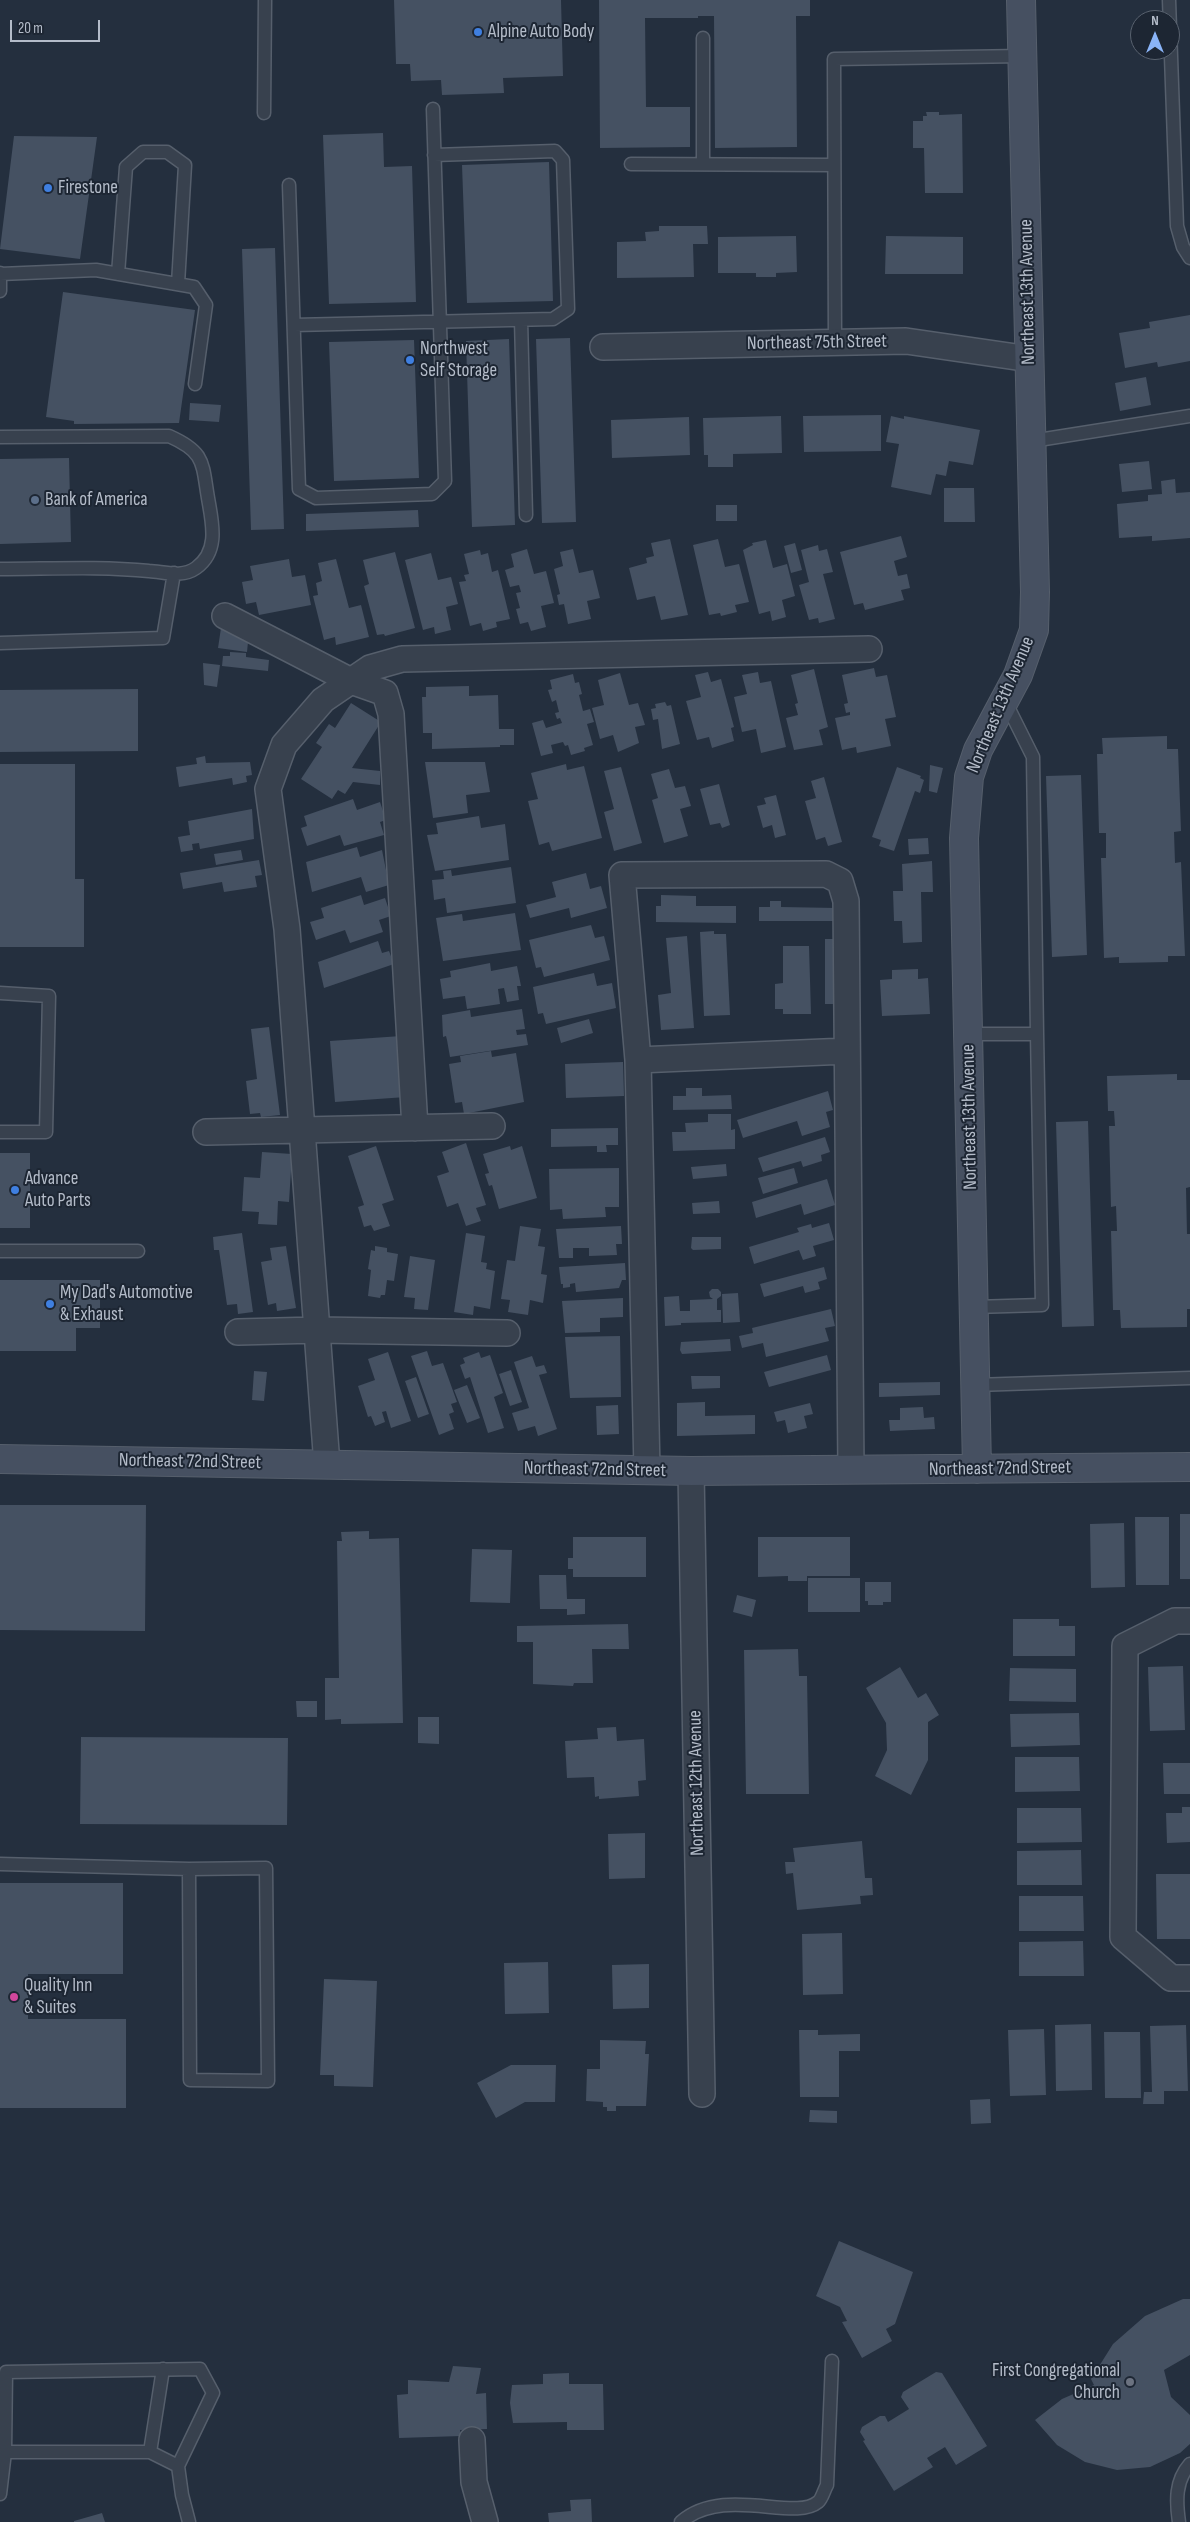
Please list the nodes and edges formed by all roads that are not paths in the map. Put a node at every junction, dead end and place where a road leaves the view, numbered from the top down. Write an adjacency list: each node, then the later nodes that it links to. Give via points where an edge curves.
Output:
1 (265, 0): 7 (lane)
2 (1021, 0): 5 (street, Northeast 13th Avenue)
3 (1170, 0): 13 (lane, via 1177,226)
4 (703, 38): 10 (lane)
5 (1023, 56): 11 (lane, via 834,59); 23 (street, Northeast 13th Avenue)
6 (433, 109): 8 (lane)
7 (264, 113)
8 (434, 155): 18 (lane, via 555,151 564,160 568,309 553,319); 19 (lane)
9 (631, 164): 10 (lane)
10 (703, 164): 11 (lane)
11 (834, 165): 21 (lane)
12 (289, 185): 20 (lane)
13 (1190, 258)
14 (0, 273): 15 (lane, via 96,270); 17 (lane)
15 (118, 274): 16 (lane); 16 (lane, via 126,167 143,152 167,152 185,165)
16 (178, 284): 24 (lane, via 194,287 206,305)
17 (0, 292)
18 (521, 320): 19 (lane); 28 (lane)
19 (439, 321): 20 (lane); 20 (lane, via 445,481 432,494 316,498 299,489)
20 (294, 325)
21 (835, 342): 22 (street, Northeast 75th Street); 23 (street, Northeast 75th Street, via 906,341)
22 (603, 347)
23 (1030, 359): 27 (street, Northeast 13th Avenue)
24 (195, 384)
25 (1190, 416): 27 (lane)
26 (0, 437): 30 (lane, via 169,436 187,444 201,458 213,542 197,568 184,575)
27 (1032, 441): 35 (street, Northeast 13th Avenue, via 1034,630 1018,676)
28 (526, 515)
29 (0, 569): 30 (lane, via 124,568)
30 (174, 573): 32 (lane, via 163,638)
31 (225, 616): 34 (street)
32 (0, 643)
33 (869, 649): 34 (street, via 402,659 370,668)
34 (351, 682): 42 (street, via 385,693 391,714); 43 (street, via 323,700 284,745 268,789 287,929)
35 (1005, 701): 37 (street, Northeast 13th Avenue, via 978,750 969,777 964,838); 38 (lane, via 1033,757)
36 (0, 993): 44 (lane, via 49,996 46,1132)
37 (968, 1034): 38 (lane); 48 (street, Northeast 13th Avenue)
38 (1037, 1034): 48 (lane, via 1042,1305)
39 (847, 1051): 40 (street); 40 (street, via 846,901 840,881 826,874 622,875); 59 (street)
40 (638, 1060): 58 (street)
41 (492, 1126): 42 (street)
42 (415, 1128): 43 (street)
43 (302, 1130): 45 (street); 49 (street)
44 (0, 1132)
45 (206, 1132)
46 (0, 1251): 47 (lane)
47 (138, 1251)
48 (974, 1307): 53 (street, Northeast 13th Avenue)
49 (317, 1330): 50 (street); 51 (street); 55 (street)
50 (238, 1332)
51 (506, 1333)
52 (1190, 1378): 53 (lane)
53 (975, 1385): 57 (street, Northeast 13th Avenue)
54 (0, 1459): 55 (street, Northeast 72nd Street)
55 (327, 1465): 58 (street, Northeast 72nd Street)
56 (1190, 1467): 57 (street, Northeast 72nd Street)
57 (977, 1469): 59 (street, Northeast 72nd Street)
58 (647, 1470): 60 (street, Northeast 72nd Street)
59 (852, 1470): 60 (street, Northeast 72nd Street)
60 (691, 1471): 65 (street, Northeast 12th Avenue)
61 (1190, 1621): 64 (street, via 1175,1621 1125,1646 1123,1927 1123,1936 1171,1978)
62 (0, 1864): 63 (lane)
63 (189, 1869): 63 (lane, via 266,1868 268,2081 190,2080)
64 (1190, 1978)
65 (702, 2094)
66 (832, 2361): 76 (lane, via 827,2485 819,2502 804,2509 724,2504 704,2508)
67 (163, 2370): 69 (lane, via 6,2372); 70 (lane); 72 (lane, via 200,2369 212,2393)
68 (472, 2440): 75 (street, via 474,2482)
69 (5, 2452): 70 (lane); 73 (lane)
70 (150, 2452): 72 (lane)
71 (1190, 2464): 77 (lane, via 1178,2484)
72 (178, 2466): 74 (lane)
73 (0, 2494)
74 (189, 2522)
75 (485, 2522)
76 (681, 2522)
77 (1179, 2522)

